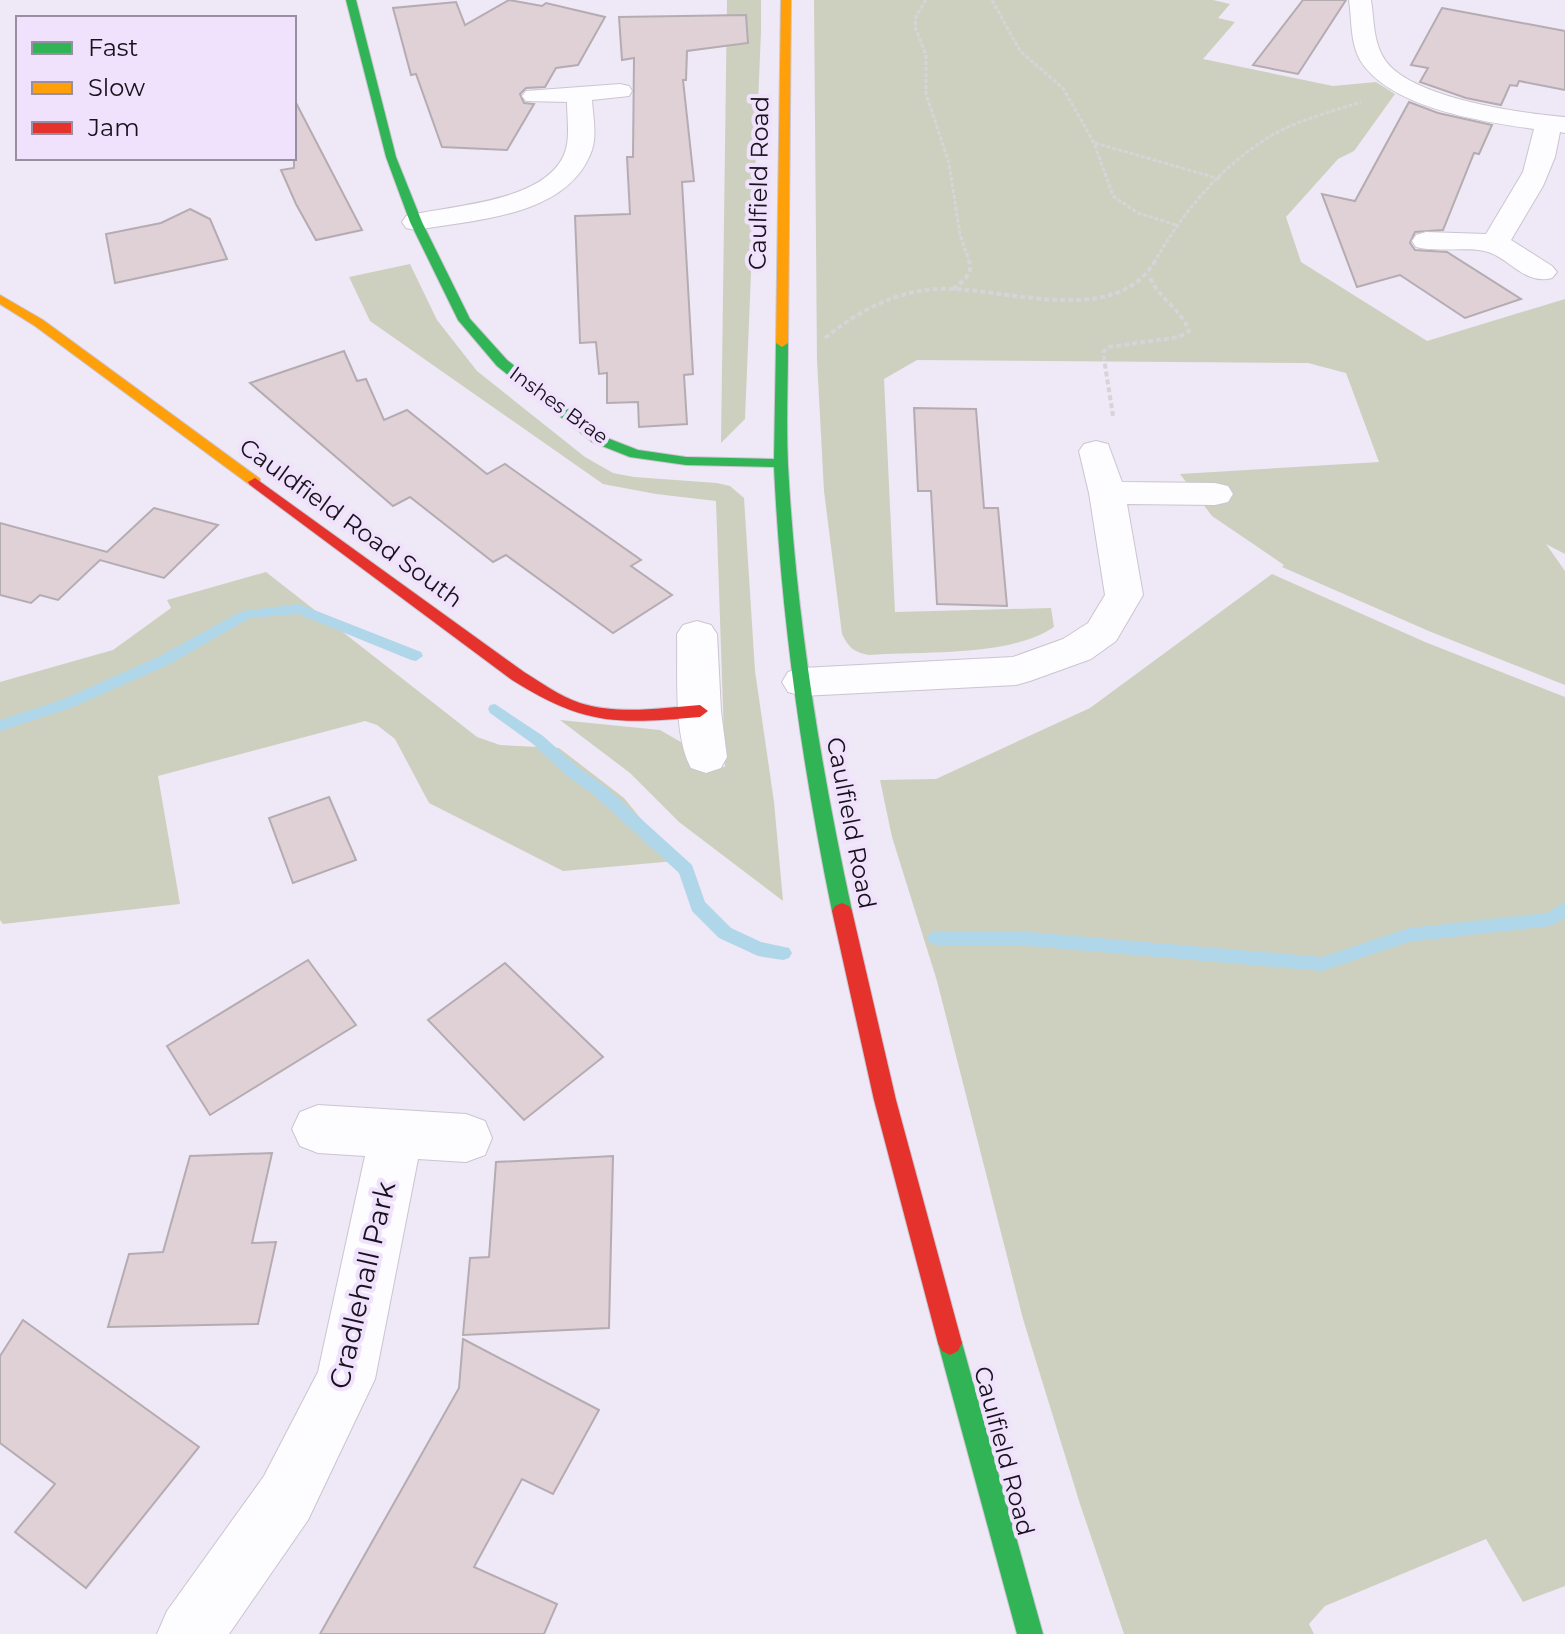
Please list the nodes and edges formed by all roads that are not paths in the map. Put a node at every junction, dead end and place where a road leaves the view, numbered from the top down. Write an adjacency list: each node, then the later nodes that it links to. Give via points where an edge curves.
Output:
1 (351, 0): 8 (street, Inshes Brae, via 391,157)
2 (786, 0): 14 (street, Caulfield Road)
3 (1360, 0): 7 (street, via 1366,45 1375,65 1408,87 1460,107)
4 (620, 91): 5 (street)
5 (579, 93): 6 (street); 8 (street, via 578,155 560,180 523,200)
6 (535, 96)
7 (1556, 124): 10 (street, via 1532,185)
8 (416, 222): 14 (street, Inshes Brae, via 464,320 502,363 597,439 635,454 686,461)
9 (1426, 241): 10 (street)
10 (1495, 243): 11 (street)
11 (1542, 272)
12 (0, 299): 19 (street, Cauldfield Road South, via 549,695 613,716)
13 (1096, 451): 15 (street)
14 (781, 463): 18 (street, Caulfield Road)
15 (1107, 493): 16 (street); 18 (street, via 1124,595 1102,632 1077,649 1016,671)
16 (1215, 494)
17 (697, 634): 19 (street)
18 (802, 682): 25 (street, Caulfield Road, via 814,768 883,1099)
19 (700, 711): 20 (street)
20 (706, 757)
21 (318, 1129): 22 (street)
22 (396, 1135): 23 (street); 24 (street, Cradlehall Park, via 346,1379 286,1498)
23 (466, 1138)
24 (190, 1634)
25 (1030, 1634)

